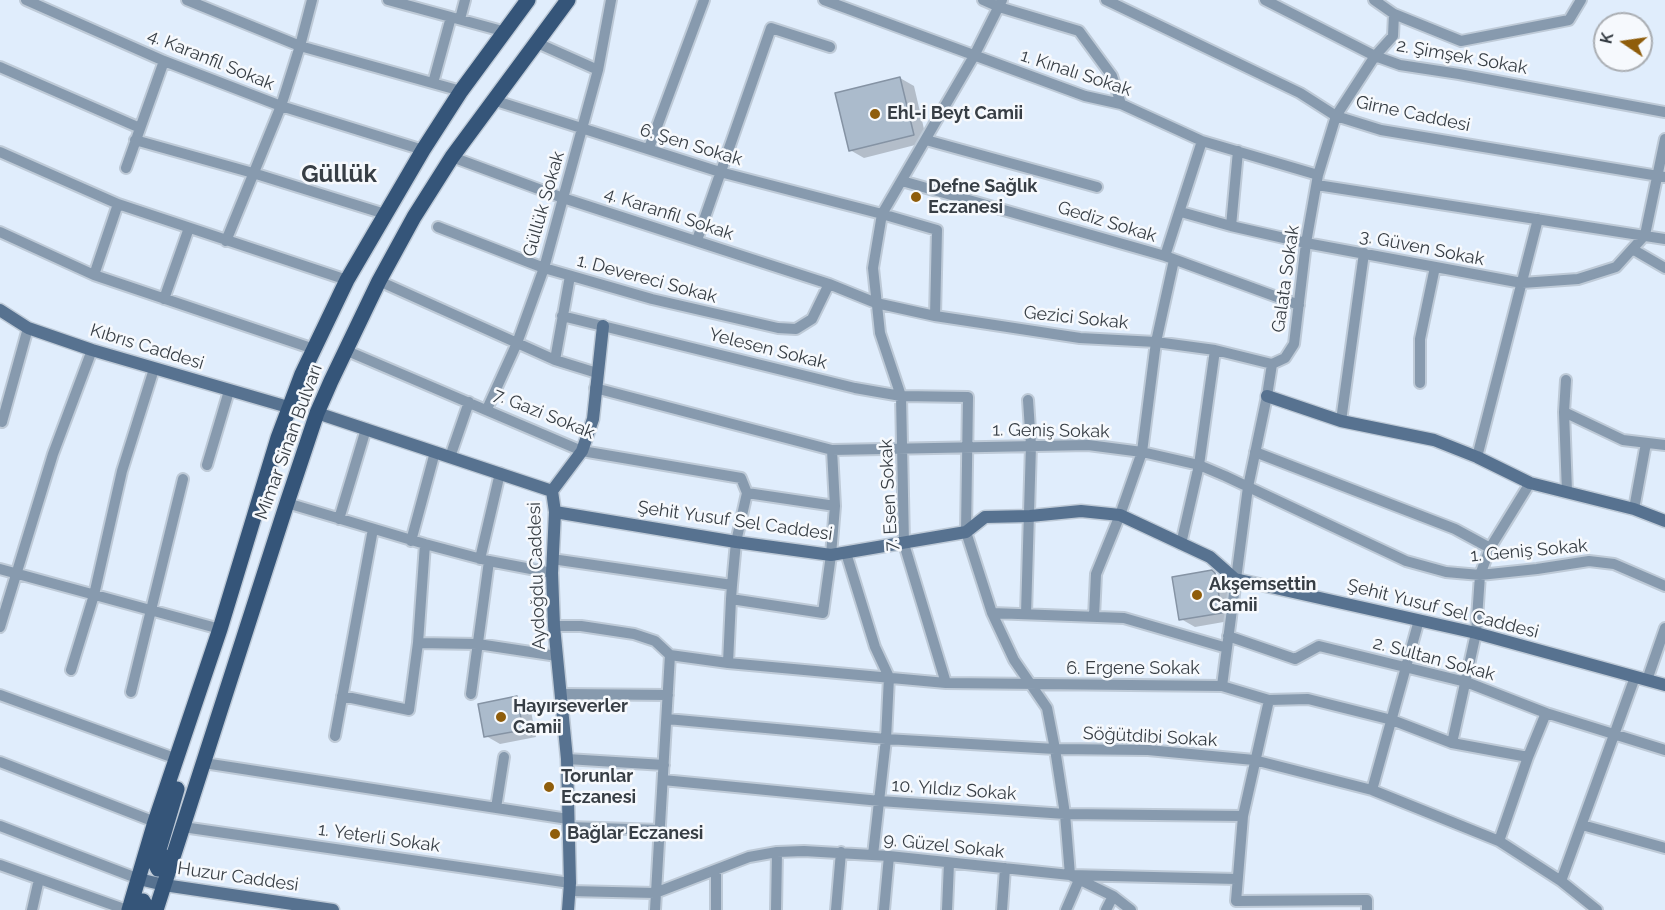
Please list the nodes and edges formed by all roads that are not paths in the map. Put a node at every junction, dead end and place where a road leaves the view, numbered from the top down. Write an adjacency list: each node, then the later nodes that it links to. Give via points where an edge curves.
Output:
1 (26, 0): 25 (street, 4. Karanfil Sokak)
2 (187, 0): 21 (street)
3 (312, 0): 21 (street)
4 (388, 0): 18 (street)
5 (465, 0): 18 (street)
6 (528, 0): 19 (main road, Mimar Sinan Bulvarı)
7 (568, 0): 20 (main road, Mimar Sinan Bulvarı)
8 (611, 0): 27 (street, Güllük Sokak)
9 (704, 0): 41 (street)
10 (824, 0): 23 (street, 1. Kınalı Sokak)
11 (983, 0): 16 (street)
12 (1106, 0): 34 (street, Girne Caddesi, via 1300,93)
13 (1265, 0): 24 (street, 2. Şimşek Sokak)
14 (1374, 0): 17 (street)
15 (1581, 0): 17 (street, via 1569,20 1461,41)
16 (1000, 4): 23 (street); 31 (street, via 1079,31 1112,76)
17 (1394, 14): 24 (street, Galata Sokak, via 1393,36)
18 (456, 18): 19 (street); 28 (street)
19 (506, 32): 29 (main road, Mimar Sinan Bulvarı)
20 (535, 42): 27 (street); 30 (main road, Mimar Sinan Bulvarı)
21 (300, 46): 28 (street); 32 (street)
22 (830, 47): 47 (street, via 771,28)
23 (974, 56): 31 (street, 1. Kınalı Sokak, via 1085,96); 39 (street)
24 (1375, 56): 33 (street, 2. Şimşek Sokak, via 1400,65); 34 (street, Galata Sokak)
25 (164, 61): 32 (street, 4. Karanfil Sokak); 35 (street)
26 (0, 67): 35 (street)
27 (597, 70): 36 (street, Güllük Sokak)
28 (433, 83): 29 (street)
29 (461, 91): 42 (main road, Mimar Sinan Bulvarı)
30 (493, 100): 36 (street, 6. Şen Sokak); 45 (main road, Mimar Sinan Bulvarı)
31 (1121, 104): 40 (street, 1. Kınalı Sokak)
32 (281, 106): 42 (street, 4. Karanfil Sokak); 48 (street)
33 (1665, 112)
34 (1336, 116): 49 (street, Girne Caddesi, via 1382,130); 50 (street, Galata Sokak)
35 (140, 128): 38 (street)
36 (582, 129): 41 (street, 6. Şen Sokak); 53 (street, Güllük Sokak)
37 (1665, 139): 49 (street)
38 (135, 140): 46 (street); 48 (street)
39 (926, 140): 51 (street); 52 (street)
40 (1202, 141): 43 (street, 1. Kınalı Sokak); 55 (street)
41 (649, 148): 47 (street, 6. Şen Sokak)
42 (423, 150): 56 (main road, Mimar Sinan Bulvarı)
43 (1238, 151): 50 (street, 1. Kınalı Sokak); 59 (street)
44 (0, 152): 54 (street)
45 (452, 158): 53 (street, 4. Karanfil Sokak); 77 (main road, Mimar Sinan Bulvarı)
46 (126, 168)
47 (720, 172): 57 (street, 6. Şen Sokak); 65 (street)
48 (253, 173): 56 (street); 66 (street)
49 (1661, 177): 63 (street)
50 (1318, 180): 58 (street, 1. Kınalı Sokak); 67 (street, Galata Sokak)
51 (902, 181): 57 (street); 70 (street, Gediz Sokak)
52 (1097, 187)
53 (563, 198): 65 (street, 4. Karanfil Sokak); 72 (street, Güllük Sokak)
54 (118, 204): 61 (street); 74 (street)
55 (1181, 212): 59 (street, 3. Güven Sokak); 70 (street)
56 (385, 213): 76 (main road, Mimar Sinan Bulvarı)
57 (882, 214): 81 (street, 7. Esen Sokak, via 873,268); 85 (street, 6. Şen Sokak, via 937,230)
58 (1538, 219): 63 (street, 1. Kınalı Sokak); 78 (street)
59 (1231, 226): 67 (street, 3. Güven Sokak)
60 (438, 227): 72 (street, 1. Devereci Sokak)
61 (189, 228): 66 (street); 80 (street)
62 (0, 232): 74 (street)
63 (1646, 235): 64 (street, 1. Kınalı Sokak); 68 (street, 3. Güven Sokak)
64 (1665, 239)
65 (697, 240): 79 (street, 4. Karanfil Sokak)
66 (226, 241): 76 (street)
67 (1306, 243): 69 (street, 3. Güven Sokak); 82 (street, Galata Sokak)
68 (1634, 250): 73 (street); 78 (street, 3. Güven Sokak, via 1616,267 1578,279)
69 (1364, 254): 71 (street, 3. Güven Sokak); 111 (street)
70 (1170, 258): 82 (street, Gediz Sokak); 88 (street)
71 (1435, 267): 78 (street, 3. Güven Sokak); 99 (street, via 1420,339)
72 (543, 268): 75 (street, 1. Devereci Sokak); 89 (street, Güllük Sokak)
73 (1665, 268)
74 (94, 275): 80 (street)
75 (570, 276): 79 (street, 1. Devereci Sokak, via 652,299 796,329 812,319); 84 (street)
76 (347, 280): 90 (main road, Mimar Sinan Bulvarı)
77 (379, 281): 89 (street); 92 (main road, Mimar Sinan Bulvarı)
78 (1522, 283): 124 (street)
79 (829, 284): 81 (street, 4. Karanfil Sokak)
80 (164, 299): 90 (street)
81 (876, 303): 85 (street, Gezici Sokak); 102 (street, 7. Esen Sokak, via 880,333)
82 (1299, 305): 95 (street, Galata Sokak, via 1294,344 1285,358)
83 (0, 310): 87 (main road, Kıbrıs Caddesi)
84 (562, 316): 86 (street, Yelesen Sokak); 94 (street)
85 (935, 316): 88 (street, Gezici Sokak, via 1080,338)
86 (603, 326): 97 (main road, Aydoğdu Caddesi); 102 (street, Yelesen Sokak)
87 (28, 328): 91 (main road, Kıbrıs Caddesi); 110 (street)
88 (1156, 342): 93 (street, Gezici Sokak); 121 (street)
89 (517, 343): 94 (street); 107 (street, Güllük Sokak)
90 (314, 349): 106 (main road, Mimar Sinan Bulvarı)
91 (92, 350): 96 (main road, Kıbrıs Caddesi); 155 (street, via 53,454)
92 (345, 350): 105 (street, 7. Gazi Sokak); 108 (main road, Mimar Sinan Bulvarı)
93 (1215, 350): 95 (street, Gezici Sokak); 126 (street)
94 (555, 360): 97 (street)
95 (1272, 364): 103 (street)
96 (154, 369): 101 (main road, Kıbrıs Caddesi); 161 (street, via 123,471)
97 (597, 373): 100 (main road, Aydoğdu Caddesi)
98 (1566, 380): 109 (street)
99 (1420, 383)
100 (595, 388): 118 (street, 1. Geniş Sokak); 119 (main road, Aydoğdu Caddesi, via 593,419)
101 (229, 390): 106 (main road, Kıbrıs Caddesi); 125 (street)
102 (901, 396): 116 (street, 7. Esen Sokak); 117 (street, Yelesen Sokak, via 968,397)
103 (1267, 396): 111 (main road); 122 (street)
104 (1028, 400): 114 (street)
105 (469, 402): 107 (street, 7. Gazi Sokak); 123 (street)
106 (288, 407): 170 (main road, Mimar Sinan Bulvarı)
107 (487, 409): 119 (street, 7. Gazi Sokak)
108 (317, 412): 112 (main road); 134 (main road, Mimar Sinan Bulvarı)
109 (1564, 412): 113 (street, via 1623,440); 132 (street)
110 (0, 421)
111 (1341, 421): 124 (main road, via 1434,440)
112 (366, 429): 120 (main road); 140 (street)
113 (1646, 443): 115 (street); 136 (street)
114 (1031, 445): 117 (street, 1. Geniş Sokak); 121 (street, 1. Geniş Sokak, via 1089,445); 139 (street)
115 (1665, 445)
116 (903, 447): 117 (street, 1. Geniş Sokak); 118 (street, 1. Geniş Sokak); 147 (street, 7. Esen Sokak)
117 (968, 447): 143 (street)
118 (832, 450): 135 (street)
119 (582, 451): 131 (main road, Aydoğdu Caddesi); 133 (street, 7. Gazi Sokak, via 741,478)
120 (435, 452): 123 (main road); 144 (street)
121 (1142, 452): 126 (street, 1. Geniş Sokak); 138 (street)
122 (1256, 452): 130 (street); 149 (street, via 1455,529)
123 (450, 457): 127 (main road)
124 (1477, 457): 129 (main road)
125 (207, 465)
126 (1199, 465): 130 (street, 1. Geniş Sokak); 148 (street)
127 (500, 473): 131 (main road); 153 (street)
128 (183, 478): 163 (street)
129 (1530, 483): 132 (main road); 149 (street)
130 (1248, 487): 157 (street, 1. Geniş Sokak, via 1406,561 1446,572); 158 (street)
131 (552, 491): 137 (main road, Aydoğdu Caddesi)
132 (1567, 492): 136 (main road)
133 (747, 493): 135 (street); 145 (street)
134 (286, 503): 140 (street); 211 (main road, Mimar Sinan Bulvarı)
135 (835, 506): 151 (street)
136 (1634, 509): 141 (main road)
137 (555, 512): 145 (main road, Şehit Yusuf Sel Caddesi); 152 (main road, Aydoğdu Caddesi)
138 (1120, 515): 139 (main road, Şehit Yusuf Sel Caddesi, via 1081,511); 148 (main road, Şehit Yusuf Sel Caddesi); 166 (street, via 1096,574)
139 (1030, 516): 143 (main road, Şehit Yusuf Sel Caddesi, via 986,517); 165 (street)
140 (339, 519): 142 (street)
141 (1665, 521)
142 (373, 529): 144 (street); 194 (street)
143 (966, 532): 147 (main road, Şehit Yusuf Sel Caddesi); 164 (street)
144 (411, 541): 146 (street)
145 (736, 542): 151 (main road, Şehit Yusuf Sel Caddesi); 159 (street)
146 (425, 544): 153 (street); 174 (street)
147 (904, 544): 150 (main road, Şehit Yusuf Sel Caddesi); 185 (street, 7. Esen Sokak)
148 (1181, 544): 158 (main road, Şehit Yusuf Sel Caddesi, via 1210,557)
149 (1490, 548): 157 (street)
150 (846, 553): 151 (main road, Şehit Yusuf Sel Caddesi); 182 (street, via 875,647)
151 (831, 555): 162 (street, via 823,613)
152 (552, 559): 156 (main road, Aydoğdu Caddesi); 159 (street)
153 (484, 560): 156 (street); 175 (street)
154 (0, 569): 155 (street)
155 (16, 573): 161 (street); 169 (street)
156 (552, 573): 168 (main road, Aydoğdu Caddesi)
157 (1480, 575): 160 (street, 1. Geniş Sokak, via 1589,561 1614,564); 172 (street)
158 (1235, 579): 167 (main road, Şehit Yusuf Sel Caddesi); 173 (street)
159 (732, 585): 162 (street)
160 (1665, 586)
161 (94, 595): 163 (street); 181 (street)
162 (731, 599): 179 (street)
163 (152, 611): 170 (street); 189 (street)
164 (992, 613): 165 (street); 186 (street, via 1014,660)
165 (1026, 614): 166 (street)
166 (1094, 617): 176 (street, via 1124,618)
167 (1419, 620): 172 (main road, Şehit Yusuf Sel Caddesi); 180 (street)
168 (554, 626): 177 (street, 6. Ergene Sokak, via 634,634 655,641); 178 (main road, Aydoğdu Caddesi)
169 (0, 627)
170 (220, 628): 207 (main road, Mimar Sinan Bulvarı)
171 (1665, 628): 183 (street)
172 (1476, 633): 183 (main road, Şehit Yusuf Sel Caddesi); 184 (street)
173 (1228, 636): 176 (street); 180 (street, 2. Sultan Sokak, via 1295,659 1319,646)
174 (418, 643): 175 (street); 194 (street, via 409,710)
175 (478, 644): 178 (street); 190 (street)
176 (1227, 648): 188 (street)
177 (670, 655): 179 (street, 6. Ergene Sokak); 193 (street)
178 (557, 656): 191 (main road, Aydoğdu Caddesi)
179 (728, 663): 182 (street, 6. Ergene Sokak)
180 (1406, 667): 184 (street, 2. Sultan Sokak); 198 (street)
181 (71, 670)
182 (889, 677): 185 (street, 6. Ergene Sokak); 201 (street)
183 (1641, 678): 187 (main road, Şehit Yusuf Sel Caddesi); 199 (street)
184 (1466, 682): 196 (street, 2. Sultan Sokak); 202 (street)
185 (946, 683): 186 (street, 6. Ergene Sokak)
186 (1031, 685): 188 (street, 6. Ergene Sokak); 203 (street, via 1047,708)
187 (1665, 685)
188 (1222, 686): 195 (street, 6. Ergene Sokak)
189 (131, 692)
190 (471, 694)
191 (561, 694): 193 (street); 208 (main road, Aydoğdu Caddesi)
192 (0, 695): 207 (street)
193 (668, 695): 197 (street)
194 (342, 696): 200 (street)
195 (1269, 700): 198 (street, 6. Ergene Sokak, via 1308,699); 209 (street)
196 (1546, 713): 199 (street, 2. Sultan Sokak); 206 (street)
197 (667, 719): 201 (street, Söğütdibi Sokak); 212 (street)
198 (1392, 720): 202 (street, 6. Ergene Sokak); 214 (street)
199 (1615, 735): 204 (street, 2. Sultan Sokak); 221 (street)
200 (335, 736)
201 (885, 739): 203 (street, Söğütdibi Sokak); 215 (street)
202 (1452, 743): 206 (street, 6. Ergene Sokak)
203 (1055, 749): 209 (street, Söğütdibi Sokak, via 1148,750); 217 (street)
204 (1665, 750)
205 (504, 757): 216 (street)
206 (1528, 757): 225 (street)
207 (177, 759): 219 (main road, Mimar Sinan Bulvarı); 227 (main road, via 177,789 155,862 158,869 165,868)
208 (567, 759): 212 (street); 220 (main road, Aydoğdu Caddesi)
209 (1254, 760): 214 (street, Söğütdibi Sokak); 218 (street)
210 (0, 762): 219 (street)
211 (204, 763): 216 (street); 223 (main road, Mimar Sinan Bulvarı)
212 (664, 765): 213 (street)
213 (663, 780): 215 (street, 10. Yıldız Sokak); 224 (street)
214 (1372, 790): 225 (street, Söğütdibi Sokak)
215 (880, 801): 217 (street, 10. Yıldız Sokak); 230 (street)
216 (496, 808): 220 (street)
217 (1065, 814): 218 (street, 10. Yıldız Sokak); 236 (street)
218 (1243, 816): 239 (street)
219 (155, 822): 238 (main road, Mimar Sinan Bulvarı)
220 (569, 823): 224 (street); 242 (main road, Aydoğdu Caddesi)
221 (1582, 825): 226 (street); 240 (street)
222 (0, 826): 238 (street)
223 (183, 827): 227 (main road, Mimar Sinan Bulvarı); 242 (street, 1. Yeterli Sokak)
224 (660, 830): 243 (street)
225 (1499, 841): 240 (street, Söğütdibi Sokak)
226 (1665, 848)
227 (174, 852): 241 (main road, Mimar Sinan Bulvarı)
228 (777, 852): 229 (street, 9. Güzel Sokak); 235 (street, 9. Güzel Sokak, via 749,857); 256 (street)
229 (841, 852): 230 (street, 9. Güzel Sokak); 257 (street)
230 (873, 855): 231 (street, 9. Güzel Sokak)
231 (889, 856): 232 (street, 9. Güzel Sokak); 258 (street)
232 (949, 862): 234 (street, 9. Güzel Sokak); 259 (street)
233 (0, 865): 237 (street)
234 (1005, 868): 236 (street, 9. Güzel Sokak); 260 (street)
235 (716, 870): 243 (street, 9. Güzel Sokak); 255 (street)
236 (1074, 877): 239 (street, 9. Güzel Sokak); 244 (street); 261 (street)
237 (39, 879): 248 (street); 249 (street)
238 (139, 879): 241 (main road, Huzur Caddesi); 249 (main road, Mimar Sinan Bulvarı)
239 (1237, 879): 246 (street)
240 (1561, 881): 264 (street, Söğütdibi Sokak)
241 (164, 885): 247 (main road, Huzur Caddesi); 251 (main road, Mimar Sinan Bulvarı)
242 (570, 887): 243 (street, 1. Yeterli Sokak); 253 (main road, Aydoğdu Caddesi)
243 (655, 893): 254 (street)
244 (1113, 896): 262 (street); 263 (street)
245 (1367, 905): 246 (street)
246 (1236, 906)
247 (298, 907): 252 (main road, Huzur Caddesi)
248 (32, 910)
249 (129, 910): 250 (main road, via 143,901)
250 (146, 910)
251 (156, 910)
252 (333, 910)
253 (568, 910)
254 (655, 910)
255 (716, 910)
256 (776, 910)
257 (836, 910)
258 (884, 910)
259 (947, 910)
260 (1002, 910)
261 (1066, 910)
262 (1106, 910)
263 (1131, 910)
264 (1597, 910)

